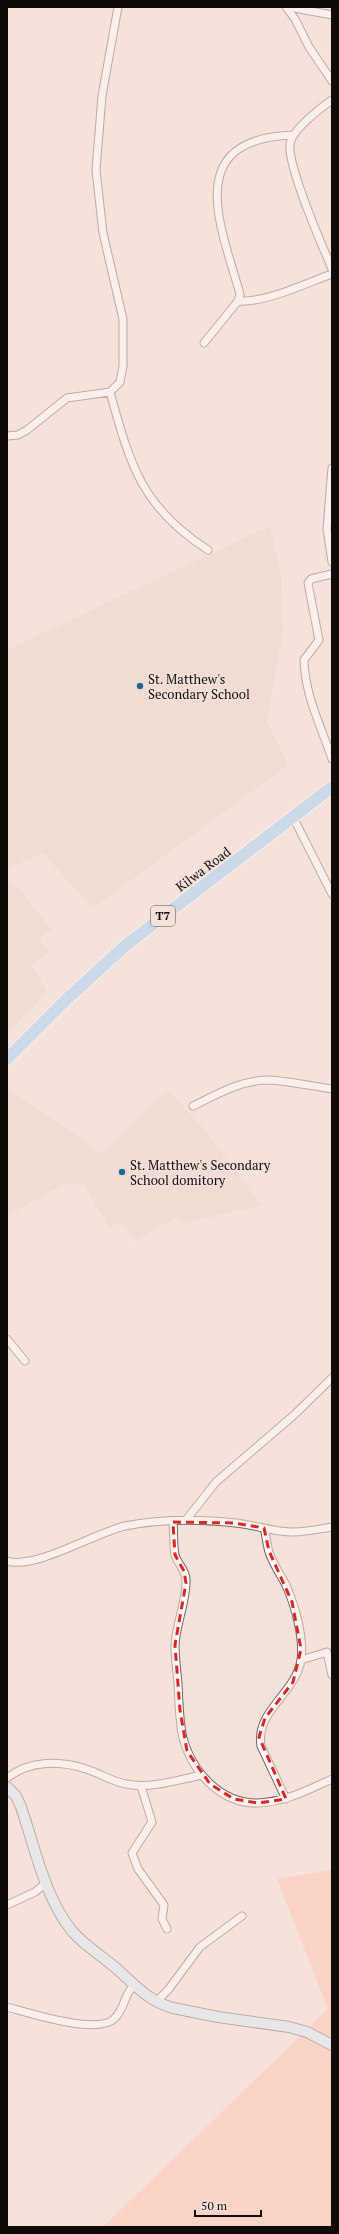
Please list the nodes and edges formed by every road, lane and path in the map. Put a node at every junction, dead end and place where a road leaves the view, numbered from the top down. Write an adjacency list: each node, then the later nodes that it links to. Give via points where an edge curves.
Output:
1 (118, 7): 12 (street, via 102,96 96,170 103,233 123,319 123,366 120,382)
2 (286, 7): 5 (street)
3 (290, 7): 4 (street)
4 (332, 15)
5 (332, 81)
6 (332, 100): 7 (street)
7 (293, 135): 8 (street, via 290,143 292,161); 10 (street, via 249,142 238,150 220,173 216,190 217,209 240,294)
8 (332, 269)
9 (332, 274): 10 (street, via 261,298)
10 (238, 302): 11 (street)
11 (204, 342)
12 (110, 392): 13 (street, via 66,398 27,430 14,436); 15 (street, via 129,458 141,482 163,514)
13 (7, 436)
14 (332, 468): 16 (street, via 328,529)
15 (208, 550)
16 (332, 562)
17 (332, 574): 18 (street, via 311,579 308,584 319,640 304,660 307,686 316,718)
18 (332, 758)
19 (332, 787): 20 (highway, Kilwa Road / T7)
20 (293, 817): 21 (street); 22 (highway, Kilwa Road / T7, via 126,945)
21 (332, 894)
22 (7, 1059)
23 (332, 1089): 24 (street, via 267,1080 227,1089)
24 (193, 1106)
25 (7, 1339): 26 (street)
26 (25, 1362)
27 (332, 1378): 28 (street, via 294,1415 216,1482)
28 (186, 1520): 29 (street); 31 (street)
29 (173, 1522): 32 (street, via 113,1529 45,1556 24,1562); 35 (street, via 175,1555 184,1571 186,1583 175,1645 183,1737 187,1751)
30 (332, 1527): 31 (street, via 295,1532)
31 (264, 1528): 33 (street, via 269,1551 292,1602 300,1636)
32 (7, 1561)
33 (301, 1660): 34 (street, via 327,1652); 40 (street, via 292,1682 265,1718 259,1736 261,1746)
34 (332, 1675)
35 (202, 1775): 38 (street); 40 (street, via 210,1784 234,1799 258,1803)
36 (7, 1778): 38 (street, via 19,1769 60,1763 89,1770 126,1784)
37 (332, 1778): 40 (street)
38 (141, 1786): 44 (street, via 152,1822 132,1853 138,1869 164,1905 162,1919)
39 (7, 1787): 41 (main road, via 16,1796 21,1807)
40 (286, 1798)
41 (47, 1882): 42 (street, via 35,1892); 45 (main road, via 55,1903 72,1931)
42 (7, 1905)
43 (242, 1916): 46 (street, via 200,1947)
44 (167, 1929)
45 (134, 1985): 46 (main road); 47 (street, via 126,1994 118,2015 104,2025 91,2025)
46 (156, 2002): 48 (main road, via 218,2017 289,2027 307,2032)
47 (7, 2007)
48 (332, 2045)

